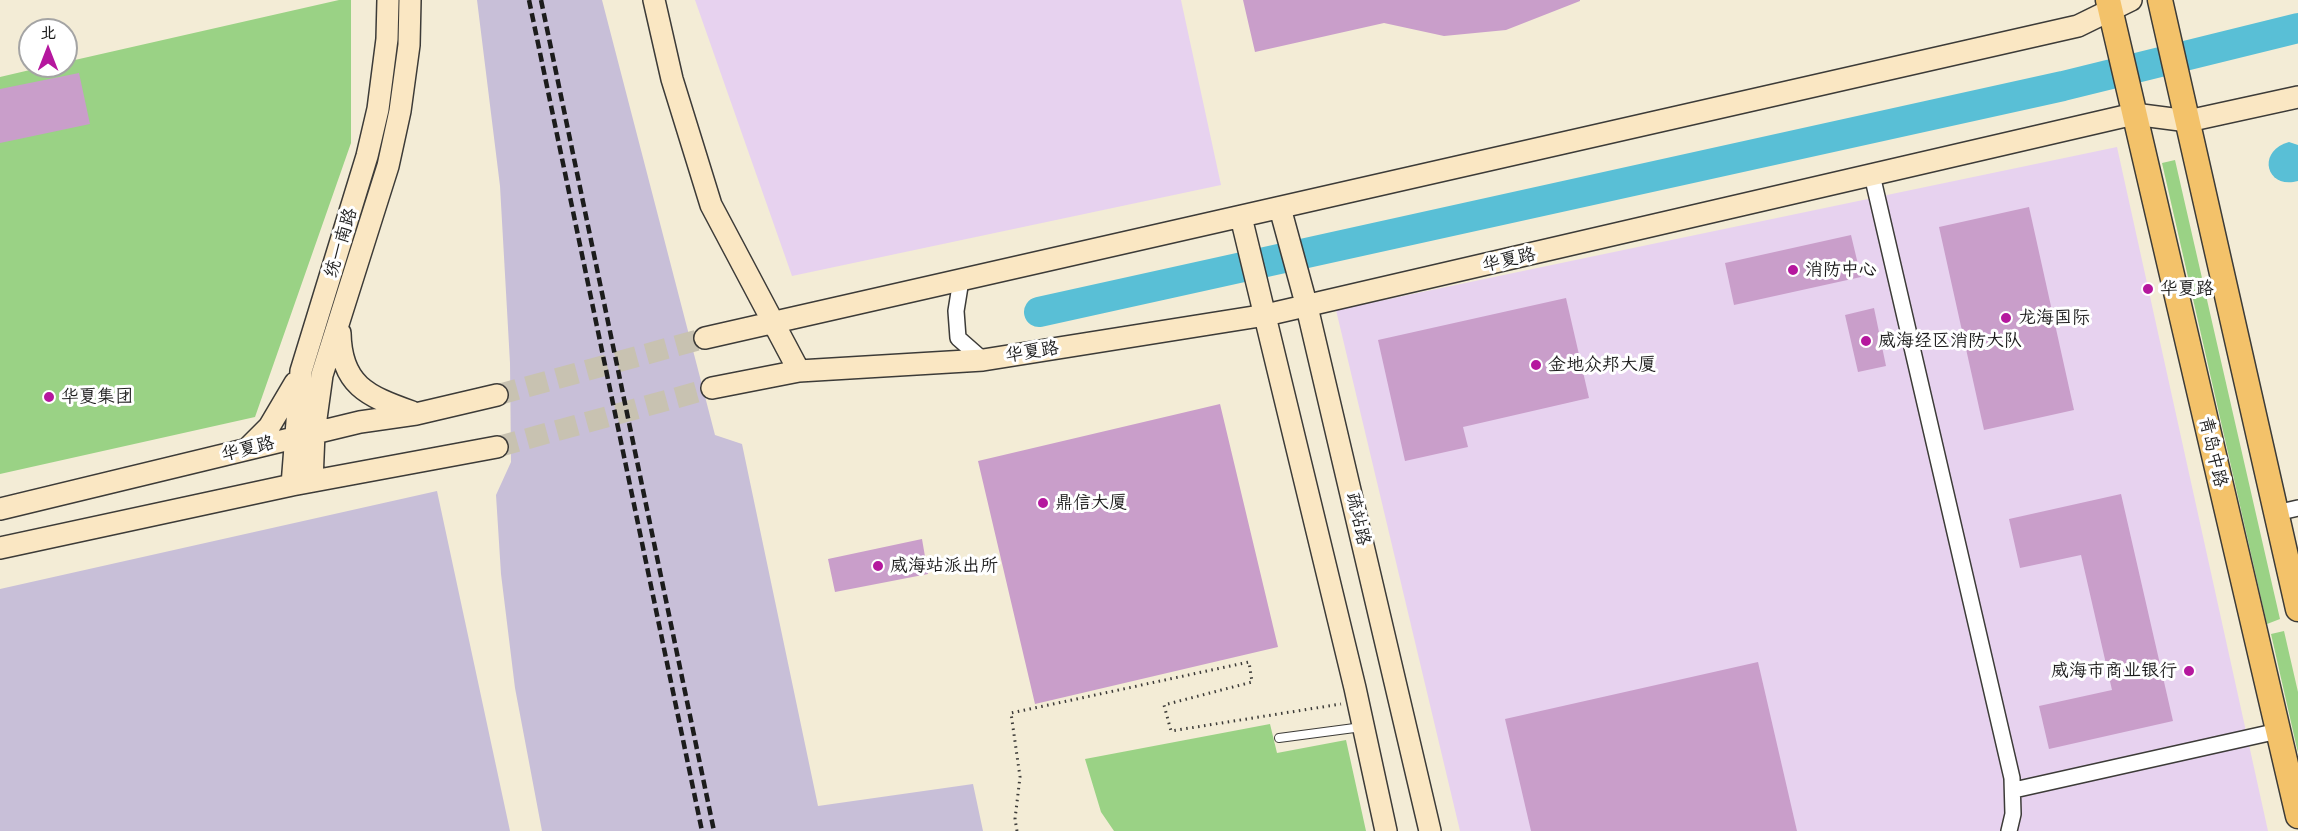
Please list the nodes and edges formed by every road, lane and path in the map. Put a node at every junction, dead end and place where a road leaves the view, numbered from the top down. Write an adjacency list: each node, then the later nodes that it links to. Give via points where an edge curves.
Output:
1 (388, 0): 19 (main road, 统一南路, via 387,39 368,156)
2 (410, 0): 15 (main road, 统一南路, via 409,45 398,122)
3 (654, 0): 16 (main road, via 672,79 711,205)
4 (2160, 0): 8 (main road)
5 (2117, 4): 7 (main road, 青岛中路, via 2118,40); 10 (main road, via 2078,26)
6 (2298, 96): 8 (main road, 华夏路)
7 (2134, 114): 8 (main road, 华夏路); 9 (main road, 华夏路); 34 (main road, 青岛中路)
8 (2188, 121): 29 (main road)
9 (1872, 175): 13 (main road, 华夏路); 36 (street)
10 (1282, 215): 11 (main road); 13 (main road, 疏站路)
11 (1243, 225): 12 (main road); 14 (main road)
12 (960, 280): 16 (main road); 18 (street, via 958,338)
13 (1305, 298): 14 (main road, 华夏路); 40 (main road, 疏站路)
14 (1264, 308): 18 (main road, 华夏路); 32 (main road)
15 (339, 320): 23 (main road, via 340,354 350,377 381,401); 24 (main road, 统一南路)
16 (773, 325): 17 (main road); 20 (main road)
17 (705, 338)
18 (983, 360): 20 (main road, 华夏路)
19 (301, 371): 24 (main road, 统一南路); 26 (main road, via 283,408)
20 (799, 371): 21 (main road, 华夏路)
21 (712, 388)
22 (497, 395): 23 (main road, 华夏路)
23 (416, 414): 24 (main road, 华夏路)
24 (304, 436): 26 (main road, 华夏路); 27 (main road, 统一南路)
25 (497, 447): 27 (main road)
26 (246, 450): 28 (main road, 华夏路)
27 (302, 483): 30 (main road)
28 (0, 509)
29 (2287, 510): 31 (main road)
30 (0, 548)
31 (2298, 609)
32 (1358, 701): 33 (main road); 38 (path, via 1171,731 1164,705 1252,682 1250,662 1011,713 1020,777 1014,819)
33 (1363, 727): 35 (lane); 39 (main road)
34 (2278, 731): 36 (street); 37 (main road, 青岛中路)
35 (1279, 738)
36 (2014, 790): 41 (street)
37 (2298, 816)
38 (1017, 831)
39 (1386, 831)
40 (1430, 831)
41 (2009, 831)

